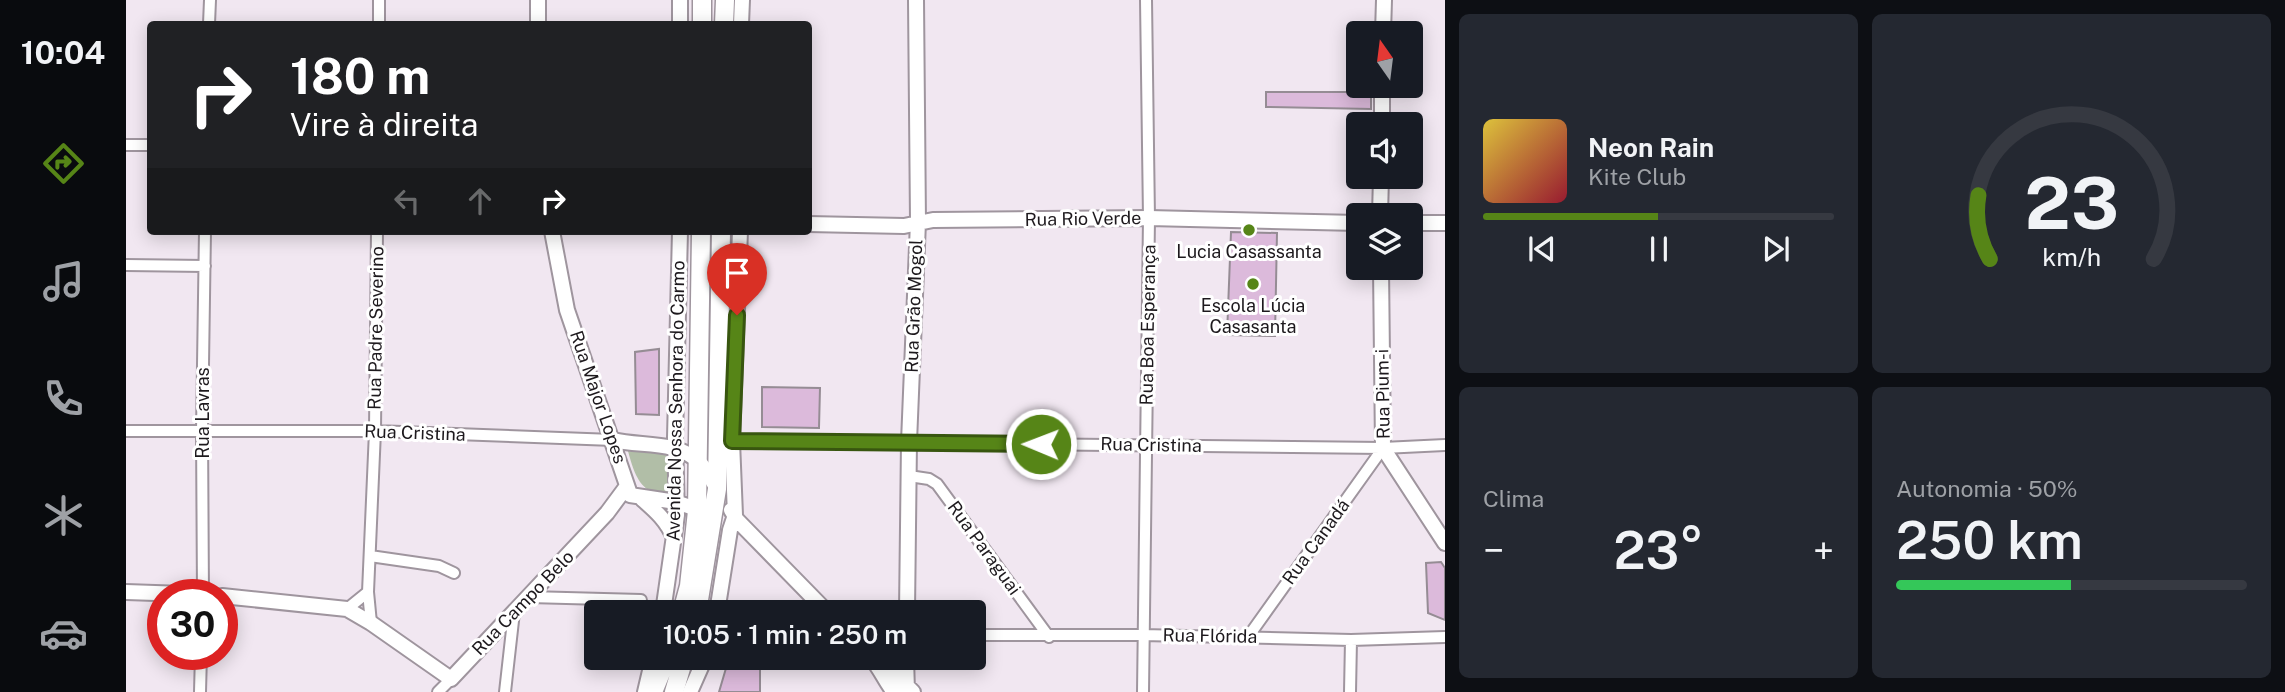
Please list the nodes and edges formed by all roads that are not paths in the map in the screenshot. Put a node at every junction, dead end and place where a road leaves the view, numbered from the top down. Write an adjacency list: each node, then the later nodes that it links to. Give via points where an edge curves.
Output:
1 (210, 0): 11 (street)
2 (379, 0): 12 (street)
3 (538, 0): 13 (street)
4 (680, 0): 14 (street)
5 (702, 0): 15 (main road)
6 (725, 0): 16 (main road)
7 (742, 0): 17 (street)
8 (916, 0): 22 (street, Rua Grão Mogol)
9 (1146, 0): 21 (street, Rua Boa Esperança)
10 (1384, 0): 18 (street)
11 (209, 21)
12 (379, 21)
13 (538, 21)
14 (680, 21)
15 (702, 21)
16 (724, 21)
17 (741, 21)
18 (1383, 21)
19 (126, 145): 20 (street)
20 (147, 145)
21 (1149, 218): 22 (street, Rua Rio Verde); 23 (street, Rua Rio Verde); 46 (street, Rua Boa Esperança)
22 (918, 222): 26 (street, Rua Rio Verde, via 904,226); 44 (street, Rua Grão Mogol)
23 (1346, 223)
24 (1423, 223): 25 (street)
25 (1445, 223)
26 (812, 224)
27 (205, 235): 36 (street, Rua Lavras)
28 (377, 235): 41 (street, Rua Padre Severino)
29 (553, 235): 42 (street, Rua Major Lopes, via 568,310)
30 (680, 235): 48 (street, Avenida Nossa Senhora do Carmo)
31 (701, 235): 51 (main road, Avenida Nossa Senhora do Carmo)
32 (704, 235): 38 (main road)
33 (720, 235): 38 (main road, Avenida Nossa Senhora do Carmo)
34 (740, 235): 43 (street)
35 (126, 265): 36 (street)
36 (205, 265): 40 (street, Rua Lavras)
37 (1381, 280): 49 (street, Rua Pium-i)
38 (720, 309): 53 (main road, Avenida Nossa Senhora do Carmo)
39 (126, 431): 40 (street, Rua Cristina)
40 (202, 431): 41 (street, Rua Cristina); 64 (street, Rua Lavras)
41 (375, 431): 42 (street, Rua Cristina); 62 (street, Rua Padre Severino)
42 (613, 440): 45 (street, Rua Cristina); 50 (street, Rua Major Lopes)
43 (732, 441): 44 (street, Rua Cristina); 57 (street)
44 (909, 442): 46 (street, Rua Cristina); 52 (street, Rua Grão Mogol)
45 (630, 444): 48 (street, Rua Cristina); 50 (street)
46 (1146, 444): 49 (street, Rua Cristina); 81 (street, Rua Boa Esperança)
47 (1445, 445): 49 (street, Rua Cristina)
48 (675, 448): 51 (street, Rua Cristina); 55 (street, Avenida Nossa Senhora do Carmo)
49 (1383, 448): 61 (street, Rua Pium-i); 83 (street, Rua Canadá)
50 (620, 458): 54 (street, Rua Major Lopes)
51 (699, 462): 53 (street); 56 (main road, Avenida Nossa Senhora do Carmo)
52 (909, 475): 76 (street, Rua Grão Mogol); 82 (street, Rua Paraguai, via 937,484)
53 (717, 489): 56 (main road, Avenida Nossa Senhora do Carmo); 57 (street)
54 (633, 493): 55 (street); 58 (street, via 659,514); 68 (street, Rua Campo Belo, via 607,513)
55 (676, 502): 56 (street); 58 (street, Avenida Nossa Senhora do Carmo)
56 (705, 512): 57 (street); 72 (main road, Avenida Nossa Senhora do Carmo); 73 (main road, Avenida Nossa Senhora do Carmo)
57 (735, 515): 59 (street); 60 (street)
58 (674, 538): 71 (street, Avenida Nossa Senhora do Carmo)
59 (729, 541): 60 (street, via 736,534); 74 (street)
60 (758, 541): 75 (street)
61 (1445, 543)
62 (370, 556): 63 (street, via 439,566); 66 (street, Rua Padre Severino)
63 (454, 573)
64 (206, 579)
65 (126, 592): 67 (street)
66 (368, 592): 77 (street); 79 (street, Rua Padre Severino)
67 (147, 593)
68 (529, 597): 70 (street); 78 (street, Rua Campo Belo)
69 (238, 598): 77 (street)
70 (640, 600)
71 (665, 600)
72 (685, 600)
73 (700, 600)
74 (719, 600)
75 (815, 600)
76 (906, 600)
77 (347, 609): 79 (street)
78 (514, 612): 93 (street, Rua Campo Belo); 97 (street)
79 (371, 623): 93 (street)
80 (986, 635): 82 (street, Rua Flórida)
81 (1143, 635): 82 (street, Rua Flórida); 83 (street, Rua Flórida); 102 (street, Rua Boa Esperança)
82 (1049, 636)
83 (1248, 637): 85 (street, Rua Flórida)
84 (1445, 637): 85 (street, Rua Flórida)
85 (1351, 640): 103 (street)
86 (201, 670): 95 (street)
87 (650, 670): 98 (street)
88 (662, 670): 99 (main road)
89 (680, 670): 100 (main road)
90 (700, 670): 101 (street)
91 (887, 670): 94 (street, via 882,679)
92 (904, 670): 94 (street)
93 (451, 678): 96 (street, Rua Campo Belo)
94 (905, 690)
95 (200, 692)
96 (438, 692)
97 (505, 692)
98 (645, 692)
99 (653, 692)
100 (674, 692)
101 (690, 692)
102 (1143, 692)
103 (1350, 692)

